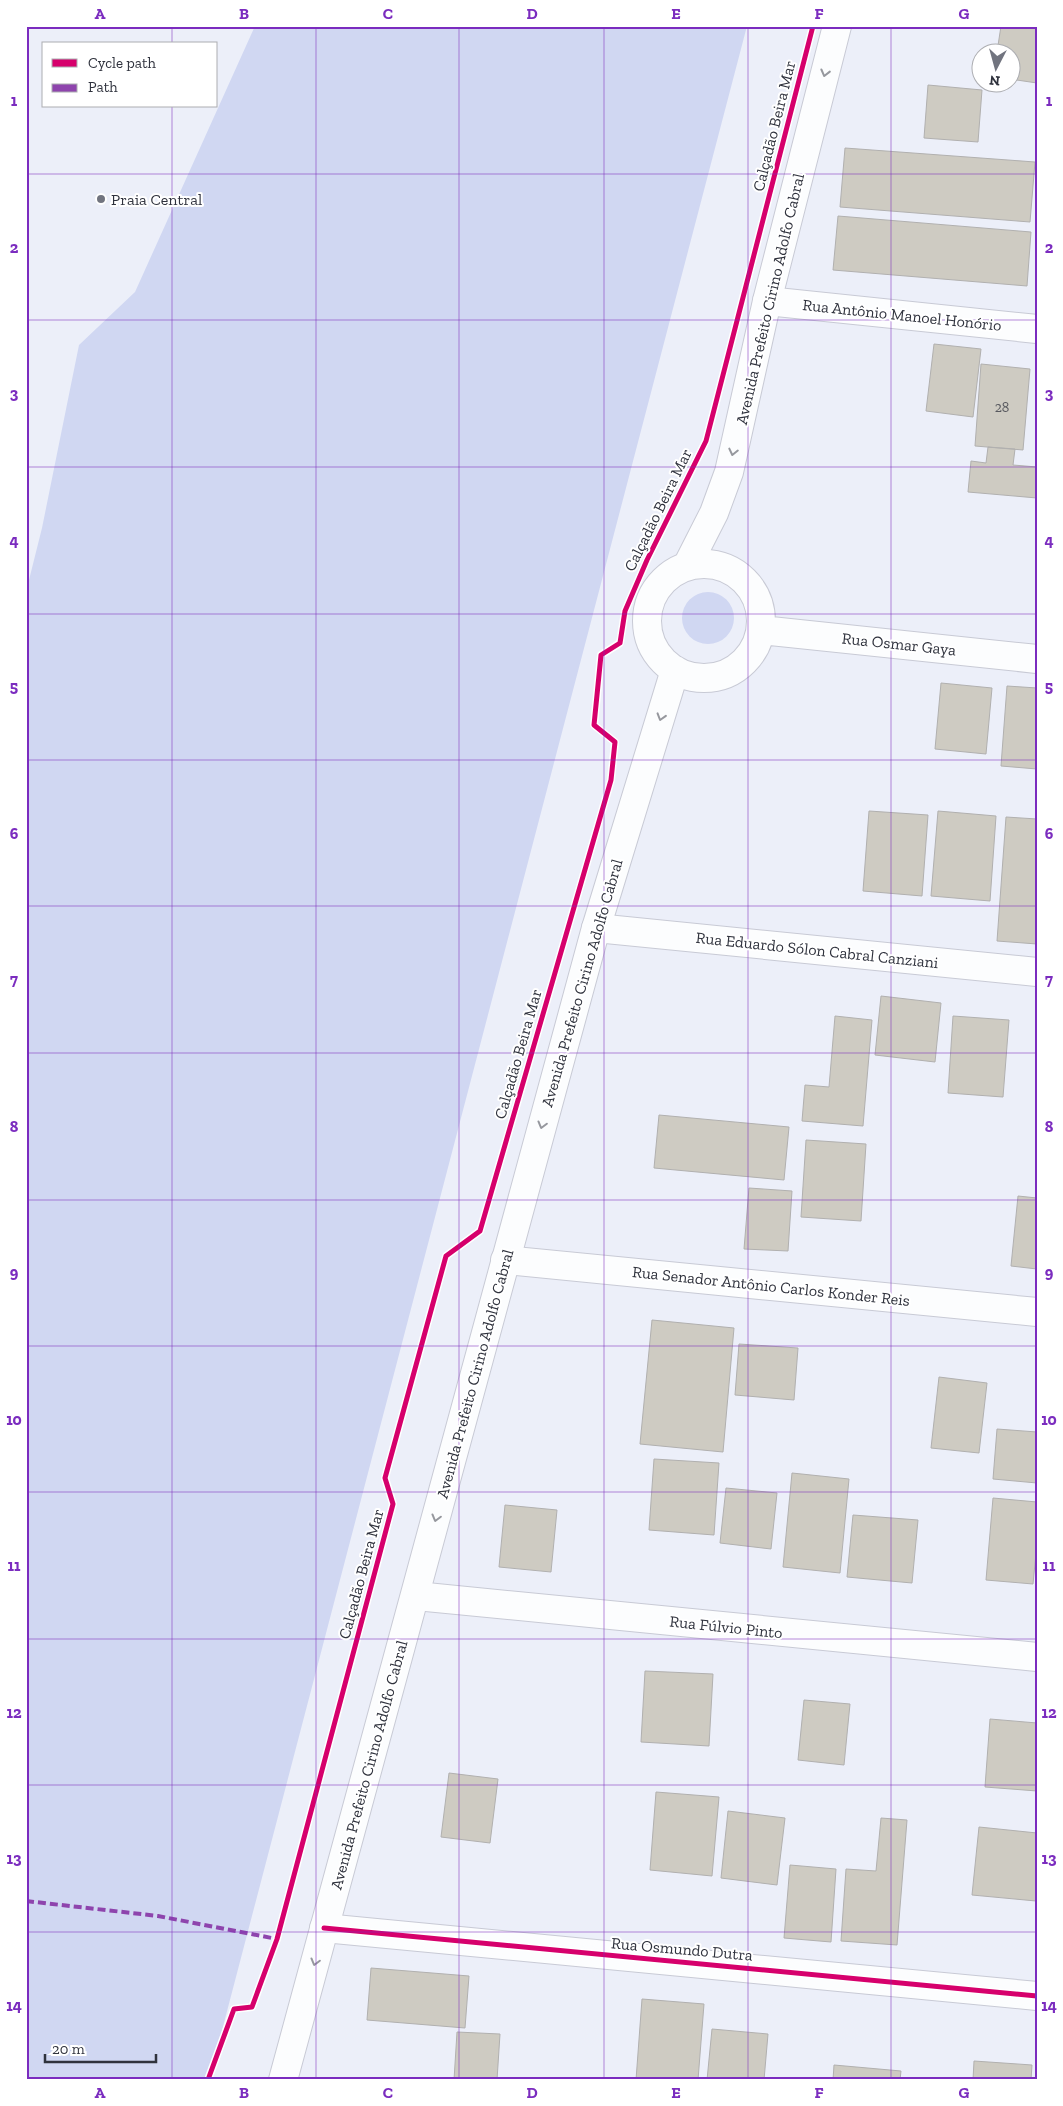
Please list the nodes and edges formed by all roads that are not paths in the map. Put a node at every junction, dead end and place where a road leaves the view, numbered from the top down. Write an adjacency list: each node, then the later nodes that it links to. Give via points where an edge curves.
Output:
1 (837, 26): 2 (main road, Avenida Prefeito Cirino Adolfo Cabral, one-way to 2)
2 (767, 301): 3 (main road, Rua Antônio Manoel Honório); 4 (main road, Avenida Prefeito Cirino Adolfo Cabral, one-way to 4, via 729,472 714,513)
3 (1037, 329)
4 (687, 566): 5 (main road, via 703,563 720,565 736,572 757,597); 7 (main road, via 667,576 653,593 647,614 648,634 656,652)
5 (761, 630): 6 (main road, Rua Osmar Gaya); 7 (main road, via 756,648 729,673 711,678 692,677)
6 (1037, 659)
7 (675, 670): 8 (main road, Avenida Prefeito Cirino Adolfo Cabral, one-way to 8)
8 (596, 928): 9 (main road, Rua Eduardo Sólon Cabral Canziani); 10 (main road, Avenida Prefeito Cirino Adolfo Cabral, one-way to 10)
9 (1037, 972)
10 (505, 1260): 11 (main road, Rua Senador Antônio Carlos Konder Reis); 12 (main road, Avenida Prefeito Cirino Adolfo Cabral, one-way to 12)
11 (1037, 1312)
12 (416, 1596): 13 (main road, Rua Fúlvio Pinto); 14 (main road, Avenida Prefeito Cirino Adolfo Cabral)
13 (1037, 1657)
14 (324, 1928): 15 (main road, Rua Osmundo Dutra); 16 (main road, Avenida Prefeito Cirino Adolfo Cabral, one-way to 16)
15 (1037, 1996)
16 (283, 2080)

